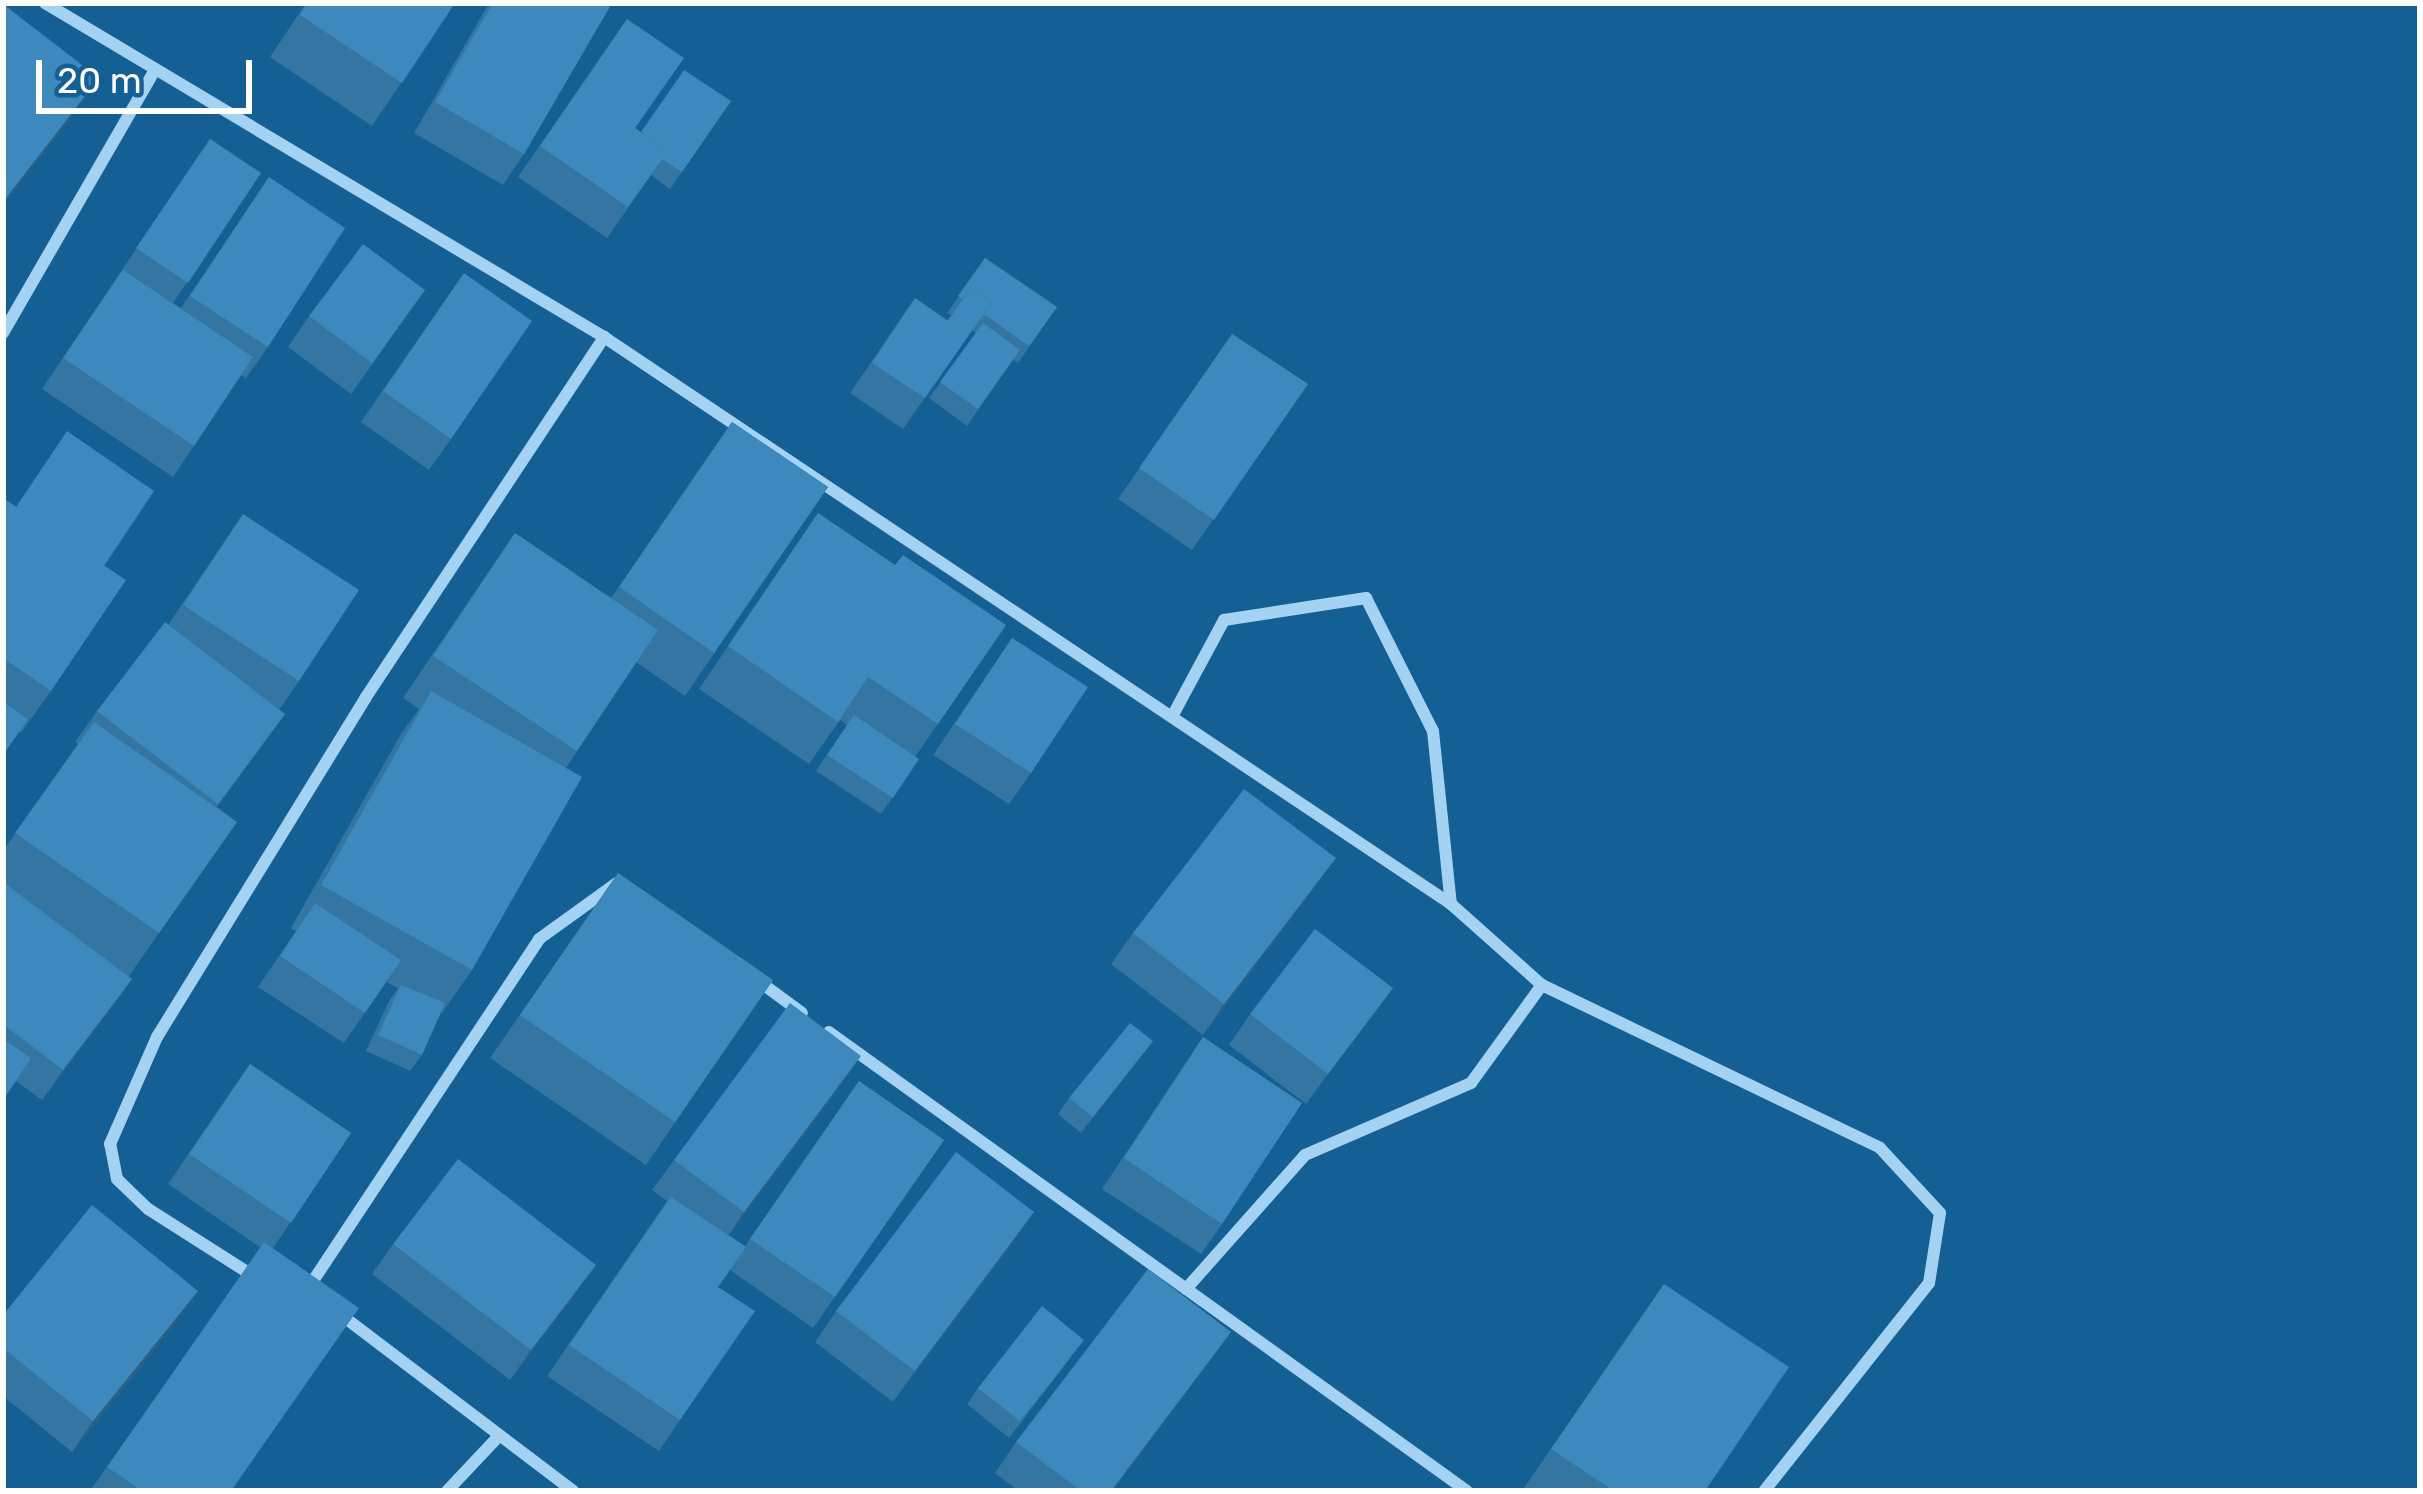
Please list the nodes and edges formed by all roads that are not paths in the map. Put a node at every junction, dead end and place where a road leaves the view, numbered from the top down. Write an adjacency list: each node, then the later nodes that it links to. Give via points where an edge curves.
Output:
1 (45, 3): 2 (street)
2 (155, 70): 3 (street); 4 (street)
3 (3, 333)
4 (604, 337): 5 (street); 10 (street, via 366,697 182,997 110,1144 117,1180 148,1209 254,1279)
5 (1174, 713): 7 (street); 7 (street, via 1224,620 1366,598 1433,731)
6 (638, 895): 10 (street, via 619,881 539,939)
7 (1451, 904): 9 (street)
8 (733, 963): 11 (street)
9 (1542, 985): 11 (street, via 1471,1083 1305,1156); 16 (street, via 1880,1148 1940,1213 1929,1283)
10 (295, 1286): 12 (street)
11 (1186, 1289): 15 (street)
12 (496, 1438): 13 (street); 14 (street)
13 (447, 1491)
14 (573, 1491)
15 (1467, 1491)
16 (1764, 1491)

